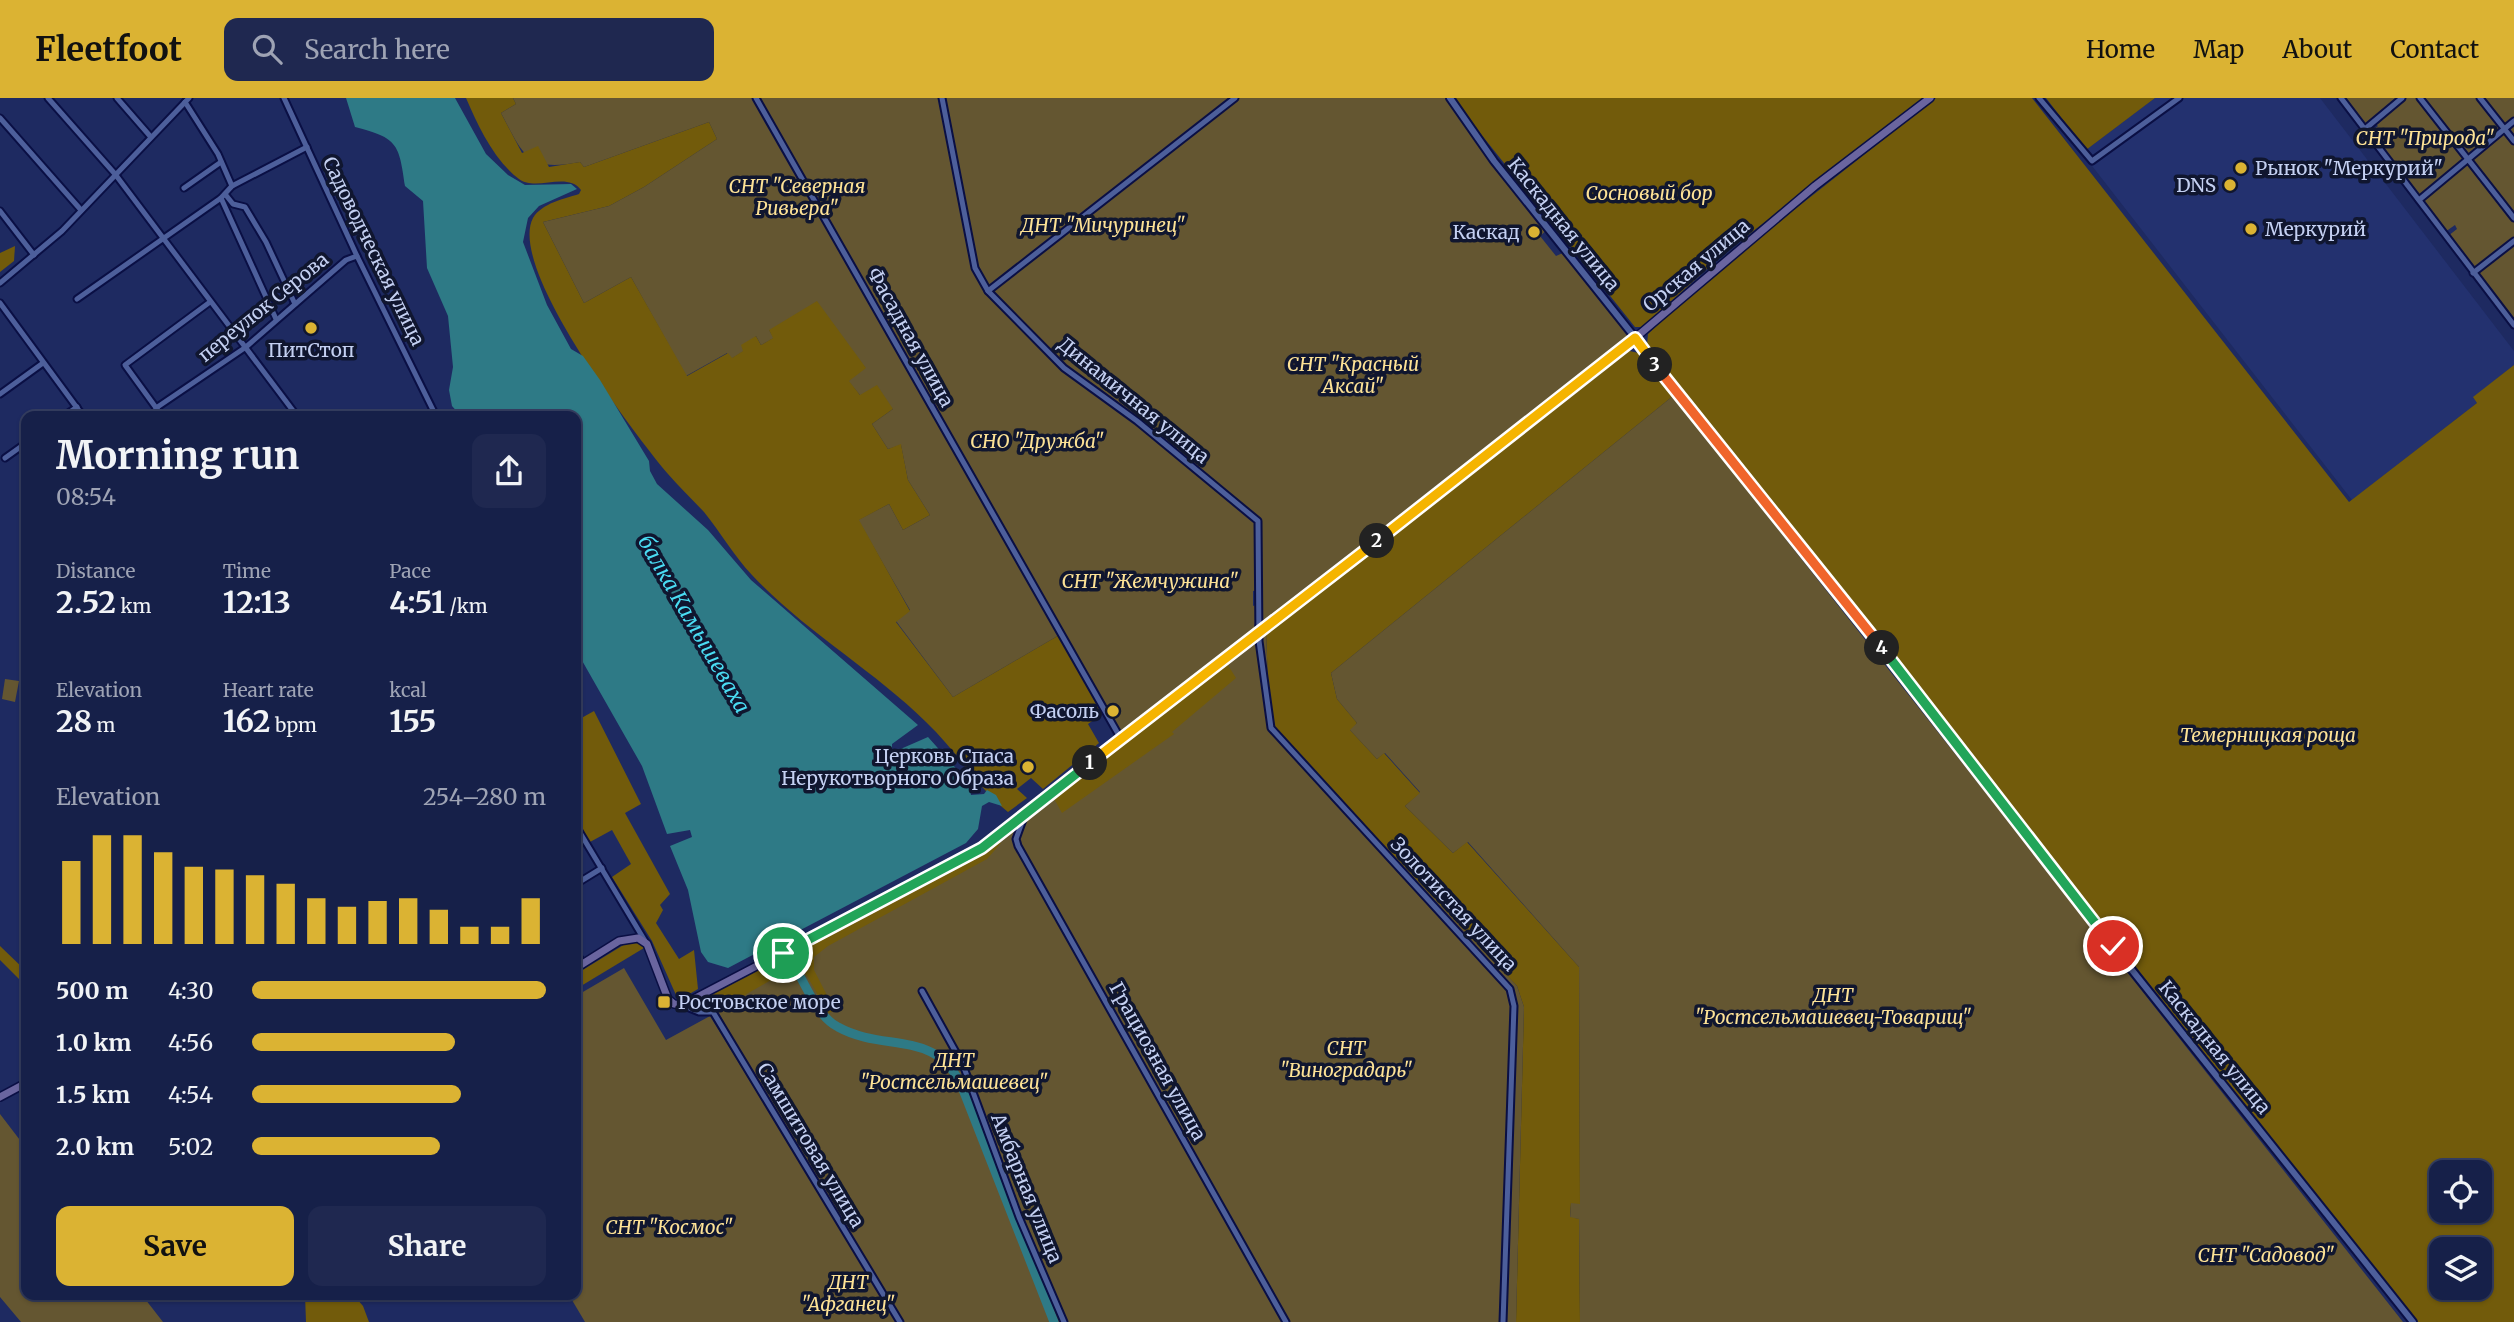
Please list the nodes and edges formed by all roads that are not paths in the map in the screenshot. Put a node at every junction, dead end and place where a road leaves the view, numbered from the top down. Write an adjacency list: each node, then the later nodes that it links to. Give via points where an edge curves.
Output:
1 (48, 98): 25 (street)
2 (117, 98): 20 (street)
3 (284, 98): 22 (street, Садоводческая улица)
4 (756, 98): 61 (street, Фасадная улица)
5 (942, 98): 39 (street, Динамичная улица, via 975,268)
6 (1236, 98): 39 (street)
7 (1450, 98): 46 (street, Каскадная улица, via 1494,161)
8 (1930, 98): 46 (main road, Орская улица, via 1835,170)
9 (2039, 98): 10 (street, via 2092,161)
10 (2179, 98)
11 (2342, 98): 18 (street)
12 (2402, 98): 18 (street)
13 (2420, 98): 23 (street)
14 (2480, 98): 19 (street)
15 (187, 100): 20 (street); 24 (street)
16 (0, 118): 30 (street)
17 (2514, 121): 19 (street)
18 (2365, 129): 29 (street)
19 (2504, 129): 21 (street); 23 (street)
20 (149, 134): 25 (street)
21 (2514, 141)
22 (307, 147): 26 (street); 36 (street, Садоводческая улица)
23 (2468, 159): 29 (street); 32 (street)
24 (221, 162): 26 (street); 27 (street)
25 (115, 174): 30 (street); 33 (street)
26 (232, 186): 28 (street)
27 (184, 188)
28 (223, 196): 33 (street); 43 (street, via 245,207 257,223); 44 (street)
29 (2419, 200): 37 (street)
30 (81, 210): 35 (street)
31 (0, 211): 35 (street)
32 (2514, 218)
33 (163, 240): 40 (street); 41 (street)
34 (2514, 241): 37 (street)
35 (34, 255): 38 (street)
36 (357, 256): 43 (street, переулок Серова, via 346,260); 56 (street, Садоводческая улица)
37 (2473, 273): 45 (street)
38 (0, 283)
39 (988, 291): 59 (street, Динамичная улица, via 1064,368 1137,421)
40 (77, 299)
41 (210, 302): 47 (street); 51 (street, via 125,365)
42 (0, 303): 48 (street)
43 (295, 304): 44 (street, переулок Серова)
44 (276, 319): 47 (street, переулок Серова)
45 (2514, 325)
46 (1635, 338): 60 (main road, Орская улица); 76 (street, Каскадная улица)
47 (246, 347): 51 (street, переулок Серова); 55 (street)
48 (43, 363): 49 (street); 50 (street)
49 (0, 394)
50 (77, 407): 52 (street); 53 (street)
51 (156, 408): 54 (street)
52 (71, 411)
53 (80, 411)
54 (158, 411)
55 (293, 411)
56 (434, 411)
57 (21, 447): 58 (street)
58 (5, 458)
59 (1258, 521): 60 (street, Золотистая улица)
60 (1259, 633): 61 (main road, Орская улица); 75 (street, Золотистая улица, via 1268,716 1277,737 1510,989 1514,1006)
61 (1121, 739): 62 (main road, Орская улица)
62 (1025, 814): 69 (main road, Орская улица, via 970,856); 74 (street, Грациозная улица, via 1018,846)
63 (581, 834): 64 (street)
64 (602, 868): 65 (street); 66 (street)
65 (581, 881)
66 (647, 944): 67 (main road, via 625,938); 69 (main road, via 668,999)
67 (581, 965)
68 (922, 991): 73 (street, Амбарная улица, via 963,1065)
69 (682, 1005): 72 (street, Самшитовая улица, via 699,1013 713,1012)
70 (21, 1086): 71 (main road)
71 (0, 1097)
72 (900, 1322)
73 (1064, 1322)
74 (1286, 1322)
75 (1503, 1322)
76 (2413, 1322)

